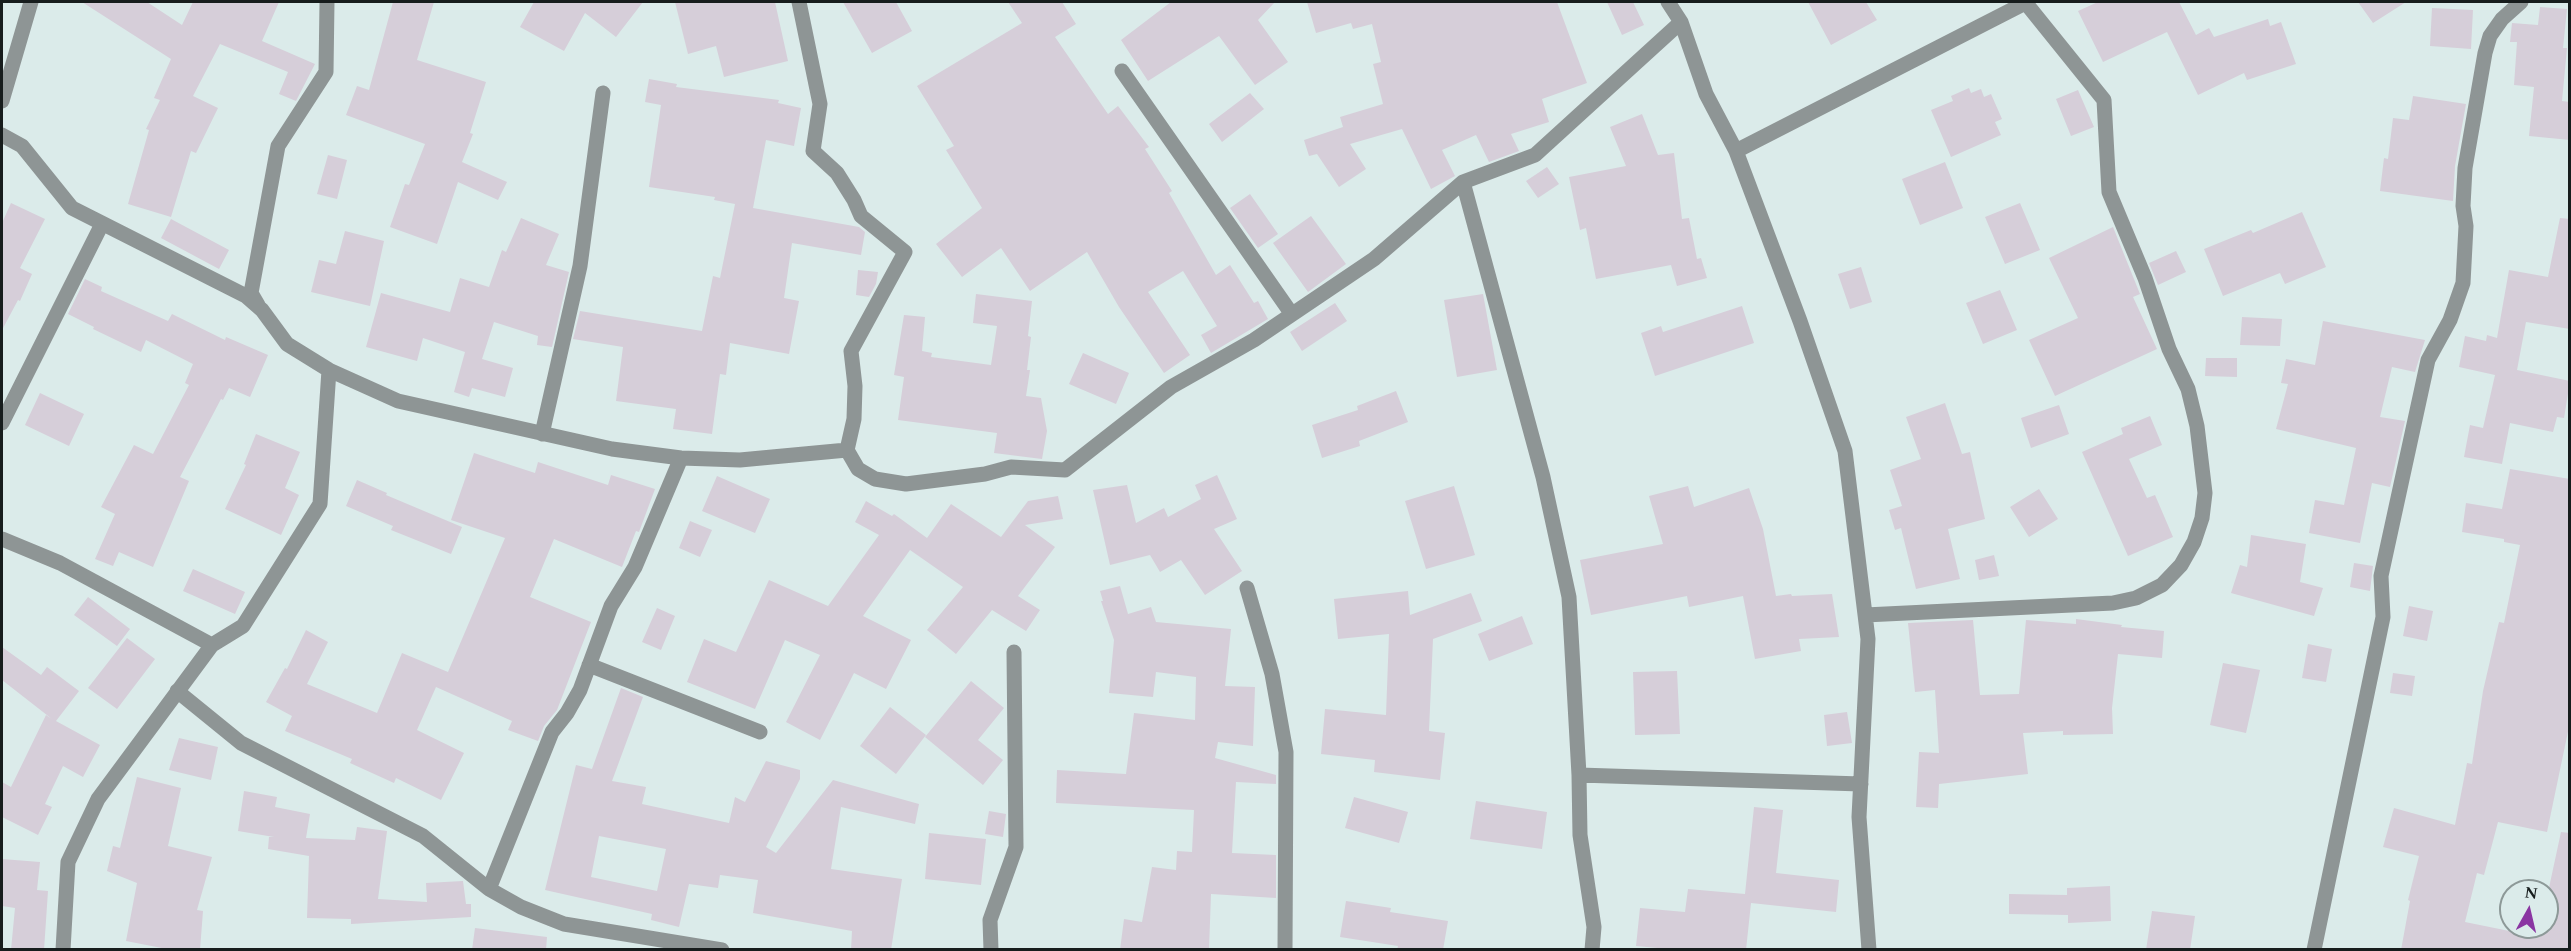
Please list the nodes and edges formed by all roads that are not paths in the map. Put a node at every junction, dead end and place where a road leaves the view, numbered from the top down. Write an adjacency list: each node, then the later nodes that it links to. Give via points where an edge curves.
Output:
1 (31, 2): 10 (street)
2 (327, 2): 15 (street, via 326,72 278,146 251,293)
3 (799, 2): 20 (street, via 820,104 813,151 837,173 861,216 905,252 851,351 854,419)
4 (1668, 2): 7 (street)
5 (2026, 2): 12 (street); 24 (street, via 2104,100 2109,192 2188,389 2197,426 2205,493 2202,518 2181,566 2162,585 2136,598 2113,603)
6 (2521, 2): 39 (street, via 2490,36 2485,53 2465,168 2463,283 2451,320 2428,360 2381,576 2383,617)
7 (1681, 22): 12 (street, via 1706,94); 13 (street, via 1535,155)
8 (1122, 71): 16 (street)
9 (603, 93): 19 (street, via 580,266)
10 (2, 101)
11 (2, 135): 14 (street, via 22,146 72,208)
12 (1736, 152): 24 (street, via 1845,451)
13 (1463, 182): 16 (street, via 1374,259); 30 (street, via 1543,477 1569,597)
14 (102, 224): 15 (street, via 246,296); 18 (street)
15 (262, 310): 17 (street, via 287,344)
16 (1291, 313): 20 (street, via 1254,340 1171,387 1065,470 1011,467 906,484 875,479 858,469)
17 (329, 370): 19 (street, via 398,401); 25 (street, via 320,504 243,626)
18 (2, 423)
19 (542, 434): 21 (street)
20 (846, 450): 21 (street, via 740,460)
21 (681, 458): 27 (street, via 635,567 611,606)
22 (2, 539): 25 (street, via 60,564)
23 (1247, 588): 36 (street, via 1272,674 1286,752)
24 (1865, 615): 31 (street, via 1868,639)
25 (212, 645): 28 (street)
26 (1014, 652): 35 (street, via 1016,847 990,920)
27 (589, 665): 29 (street); 32 (street, via 580,690 552,732)
28 (177, 691): 32 (street, via 241,743 423,836); 33 (street, via 98,800 68,862)
29 (760, 732)
30 (1579, 775): 31 (street); 37 (street, via 1580,835 1594,927)
31 (1861, 784): 38 (street, via 1859,817)
32 (489, 889): 34 (street, via 521,908 564,924)
33 (63, 950)
34 (722, 950)
35 (991, 950)
36 (1285, 950)
37 (1592, 950)
38 (1869, 950)
39 (2314, 950)

